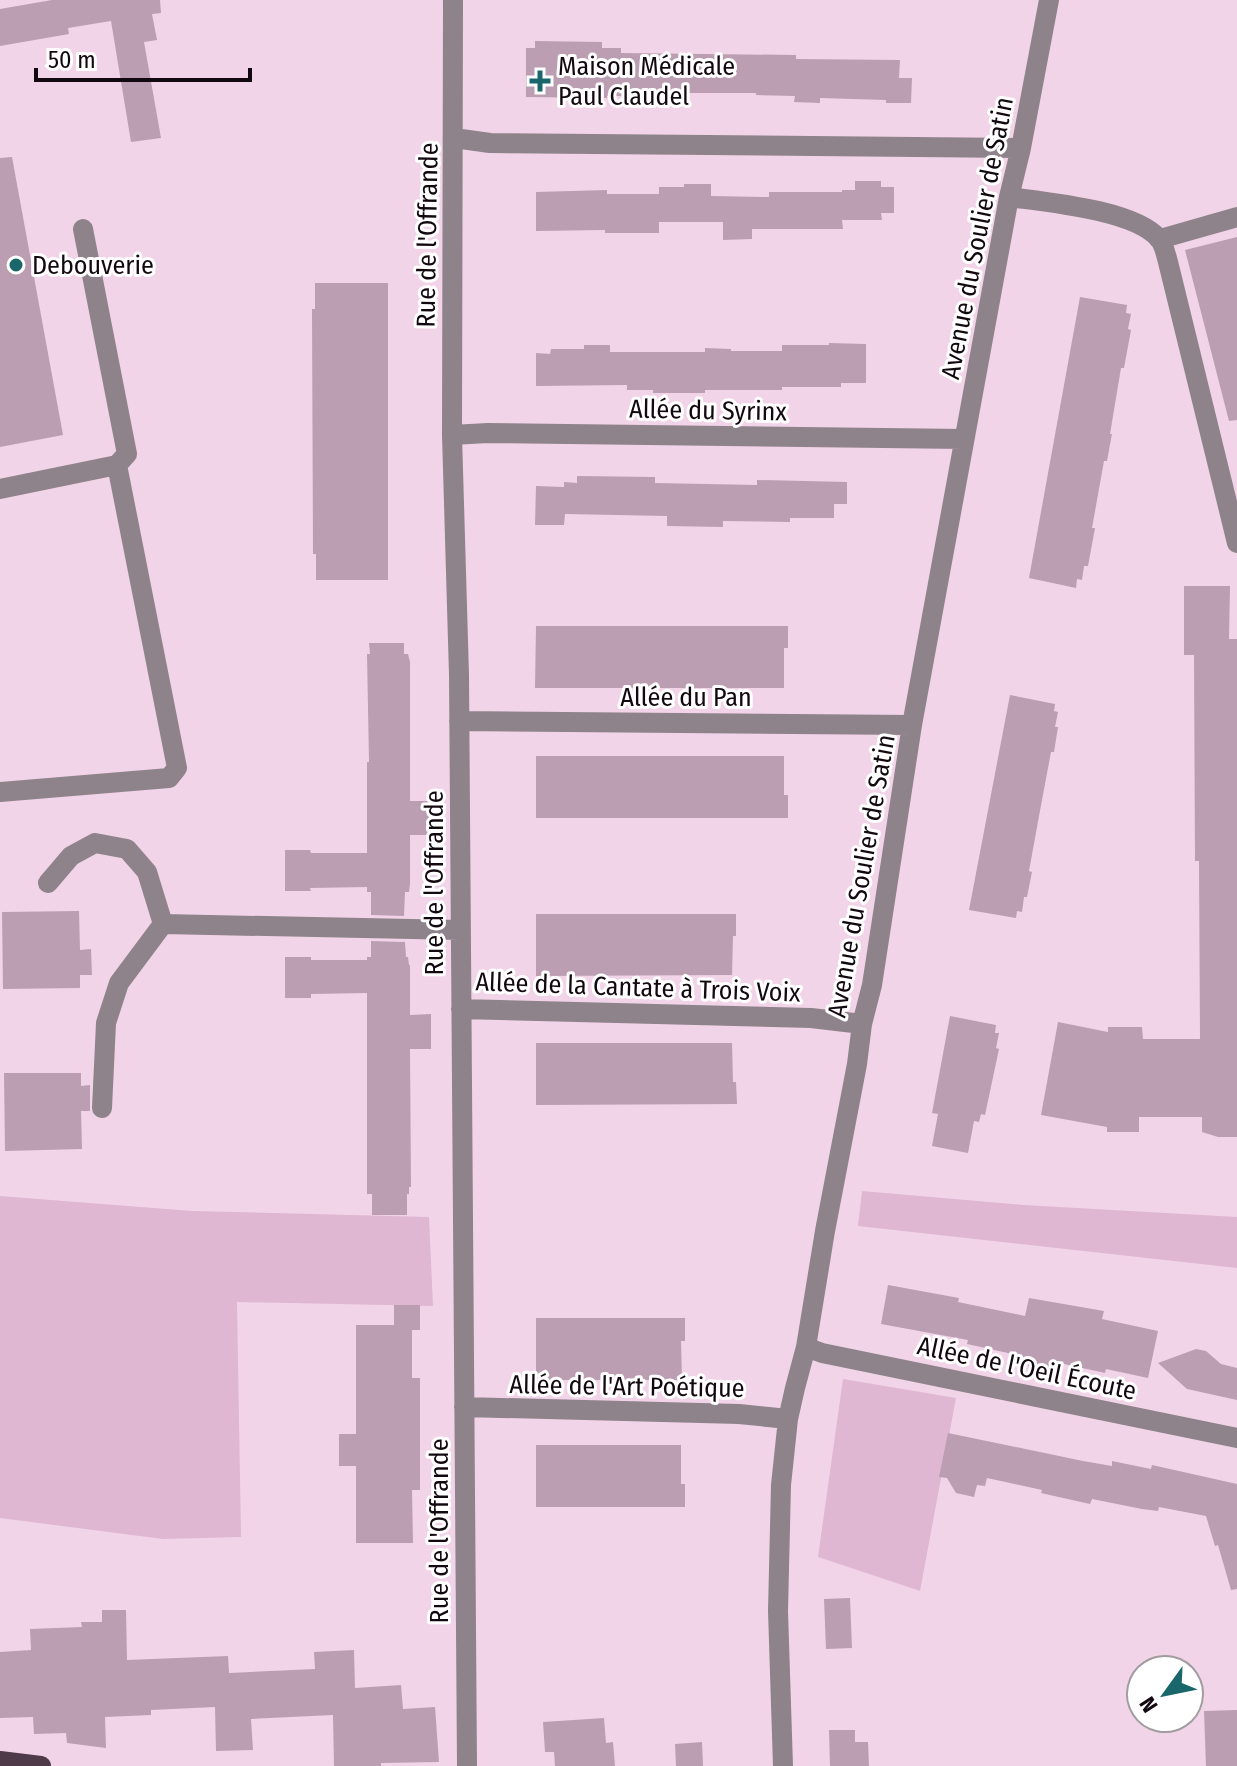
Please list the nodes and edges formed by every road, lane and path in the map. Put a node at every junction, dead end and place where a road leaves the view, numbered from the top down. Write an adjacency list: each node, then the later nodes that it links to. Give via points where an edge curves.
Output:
1 (453, 0): 3 (street, Rue de l'Offrande)
2 (1049, 0): 4 (street, Avenue du Soulier de Satin)
3 (454, 138): 4 (street, via 490,143); 9 (street, Rue de l'Offrande)
4 (1021, 148): 5 (street, Avenue du Soulier de Satin)
5 (1009, 197): 8 (street, via 1080,206 1137,223); 10 (street, Avenue du Soulier de Satin)
6 (1237, 217): 8 (street)
7 (83, 229): 11 (street, via 127,454)
8 (1160, 239): 13 (street)
9 (452, 435): 10 (street, Allée du Syrinx); 14 (street, Rue de l'Offrande)
10 (964, 439): 15 (street, Avenue du Soulier de Satin)
11 (117, 465): 12 (street); 16 (street, via 177,768 169,778)
12 (0, 489)
13 (1237, 543)
14 (459, 721): 15 (street, Allée du Pan); 19 (street, Rue de l'Offrande)
15 (912, 725): 21 (street, Avenue du Soulier de Satin)
16 (0, 792)
17 (48, 883): 18 (street, via 71,856 95,843 127,849 147,872)
18 (163, 924): 19 (street); 22 (street, via 119,983 106,1023)
19 (460, 930): 20 (street, Rue de l'Offrande)
20 (461, 1009): 21 (street, Allée de la Cantate à Trois Voix, via 811,1018); 24 (street, Rue de l'Offrande)
21 (862, 1024): 23 (street, Avenue du Soulier de Satin)
22 (102, 1108)
23 (806, 1347): 25 (street, Avenue du Soulier de Satin); 26 (street, Allée de l'Oeil Écoute)
24 (464, 1407): 25 (street, Allée de l'Art Poétique); 29 (street, Rue de l'Offrande)
25 (788, 1419): 30 (street, Avenue du Soulier de Satin, via 778,1611)
26 (1237, 1438)
27 (0, 1761): 28 (main road)
28 (41, 1766)
29 (467, 1766)
30 (783, 1766)

